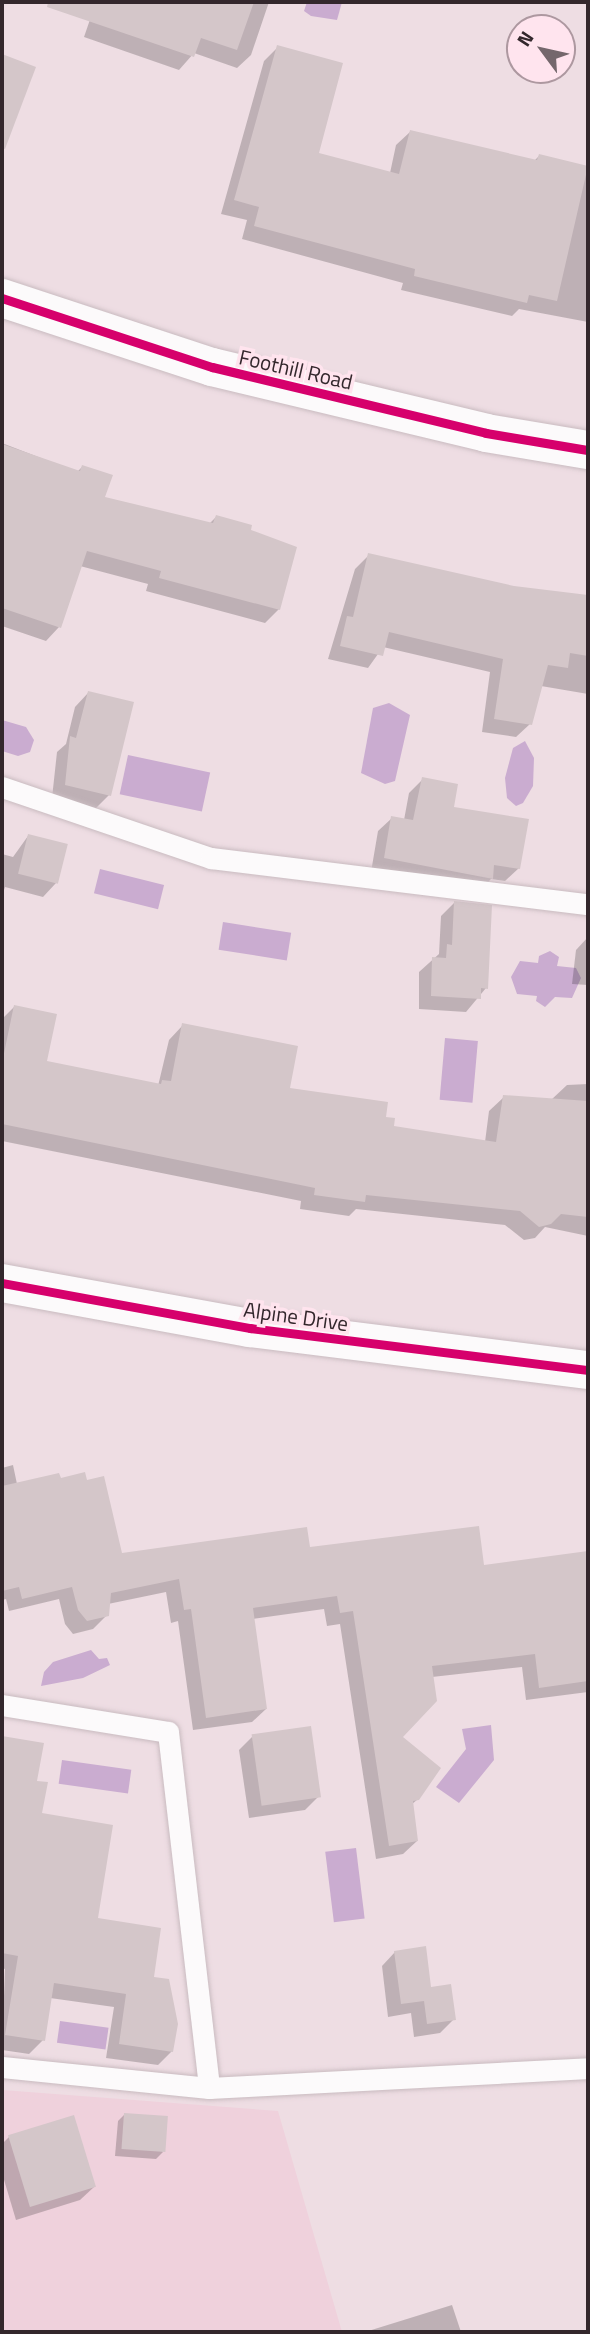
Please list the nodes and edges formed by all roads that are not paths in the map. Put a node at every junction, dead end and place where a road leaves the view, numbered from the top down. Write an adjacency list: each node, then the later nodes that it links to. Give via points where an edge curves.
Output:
1 (2, 298): 2 (street, Foothill Road, via 212,367 486,433)
2 (588, 450)
3 (2, 787): 4 (lane, via 211,858)
4 (588, 904)
5 (2, 1283): 6 (street, Alpine Drive, via 250,1328)
6 (588, 1370)
7 (2, 1705): 10 (lane, via 168,1732)
8 (2, 2067): 10 (lane)
9 (588, 2068): 10 (lane)
10 (209, 2088)

